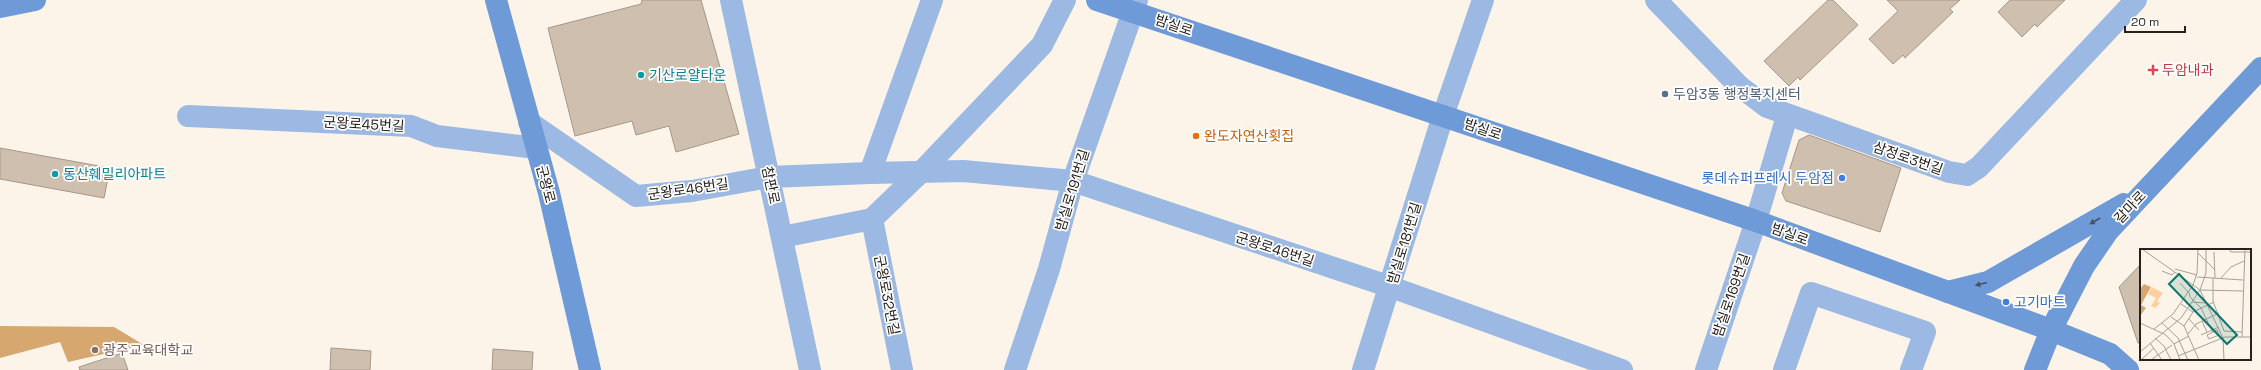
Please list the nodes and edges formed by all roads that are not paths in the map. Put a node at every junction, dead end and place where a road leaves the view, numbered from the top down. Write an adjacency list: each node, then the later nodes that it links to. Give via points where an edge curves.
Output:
1 (35, 0): 11 (main road)
2 (496, 0): 16 (main road, 군왕로)
3 (731, 0): 20 (street, 참판로)
4 (932, 0): 19 (street)
5 (1065, 0): 18 (street, via 1042,45)
6 (1097, 0): 10 (main road, 밤실로)
7 (1483, 0): 14 (street)
8 (1656, 0): 15 (street, 삼정로3번길, via 1739,86 1767,107)
9 (2136, 0): 15 (street, 삼정로3번길, via 1979,167 1967,175 1949,172)
10 (1134, 6): 14 (main road, 밤실로); 21 (street, 밤실로191번길)
11 (0, 7)
12 (2261, 68): 22 (main road, 갈마로)
13 (188, 116): 17 (street, 군왕로45번길, via 411,126 437,136)
14 (1443, 116): 24 (main road, 밤실로); 26 (street, 밤실로181번길)
15 (1787, 116): 24 (street, 밤실로169번길)
16 (529, 122): 17 (main road, 군왕로); 20 (street, 군왕로46번길, via 636,196 692,191)
17 (536, 148): 29 (main road, 군왕로)
18 (920, 172): 19 (street, 군왕로46번길); 21 (street, 군왕로46번길, via 963,171); 23 (street)
19 (870, 173): 20 (street, 군왕로46번길)
20 (769, 177): 25 (street, 참판로)
21 (1073, 181): 26 (street, 군왕로46번길); 32 (street, 밤실로191번길, via 1049,269)
22 (2141, 195): 27 (main road, one-way to 27, via 1988,282); 28 (main road, 갈마로, via 2108,231 2084,266)
23 (872, 219): 25 (street); 31 (street, 군왕로32번길)
24 (1756, 221): 27 (main road, 밤실로); 35 (street, 밤실로169번길)
25 (782, 237): 30 (street, 참판로)
26 (1391, 287): 33 (street, 밤실로181번길); 34 (street, 군왕로46번길)
27 (1948, 292): 28 (main road, 밤실로)
28 (2050, 330): 38 (main road, 갈마로); 39 (main road, 밤실로, via 2110,354)
29 (590, 370)
30 (810, 370)
31 (902, 370)
32 (1015, 370)
33 (1363, 370)
34 (1622, 370)
35 (1706, 370)
36 (1784, 370): 37 (street, via 1811,293 1924,332)
37 (1911, 370)
38 (2034, 370)
39 (2128, 370)

